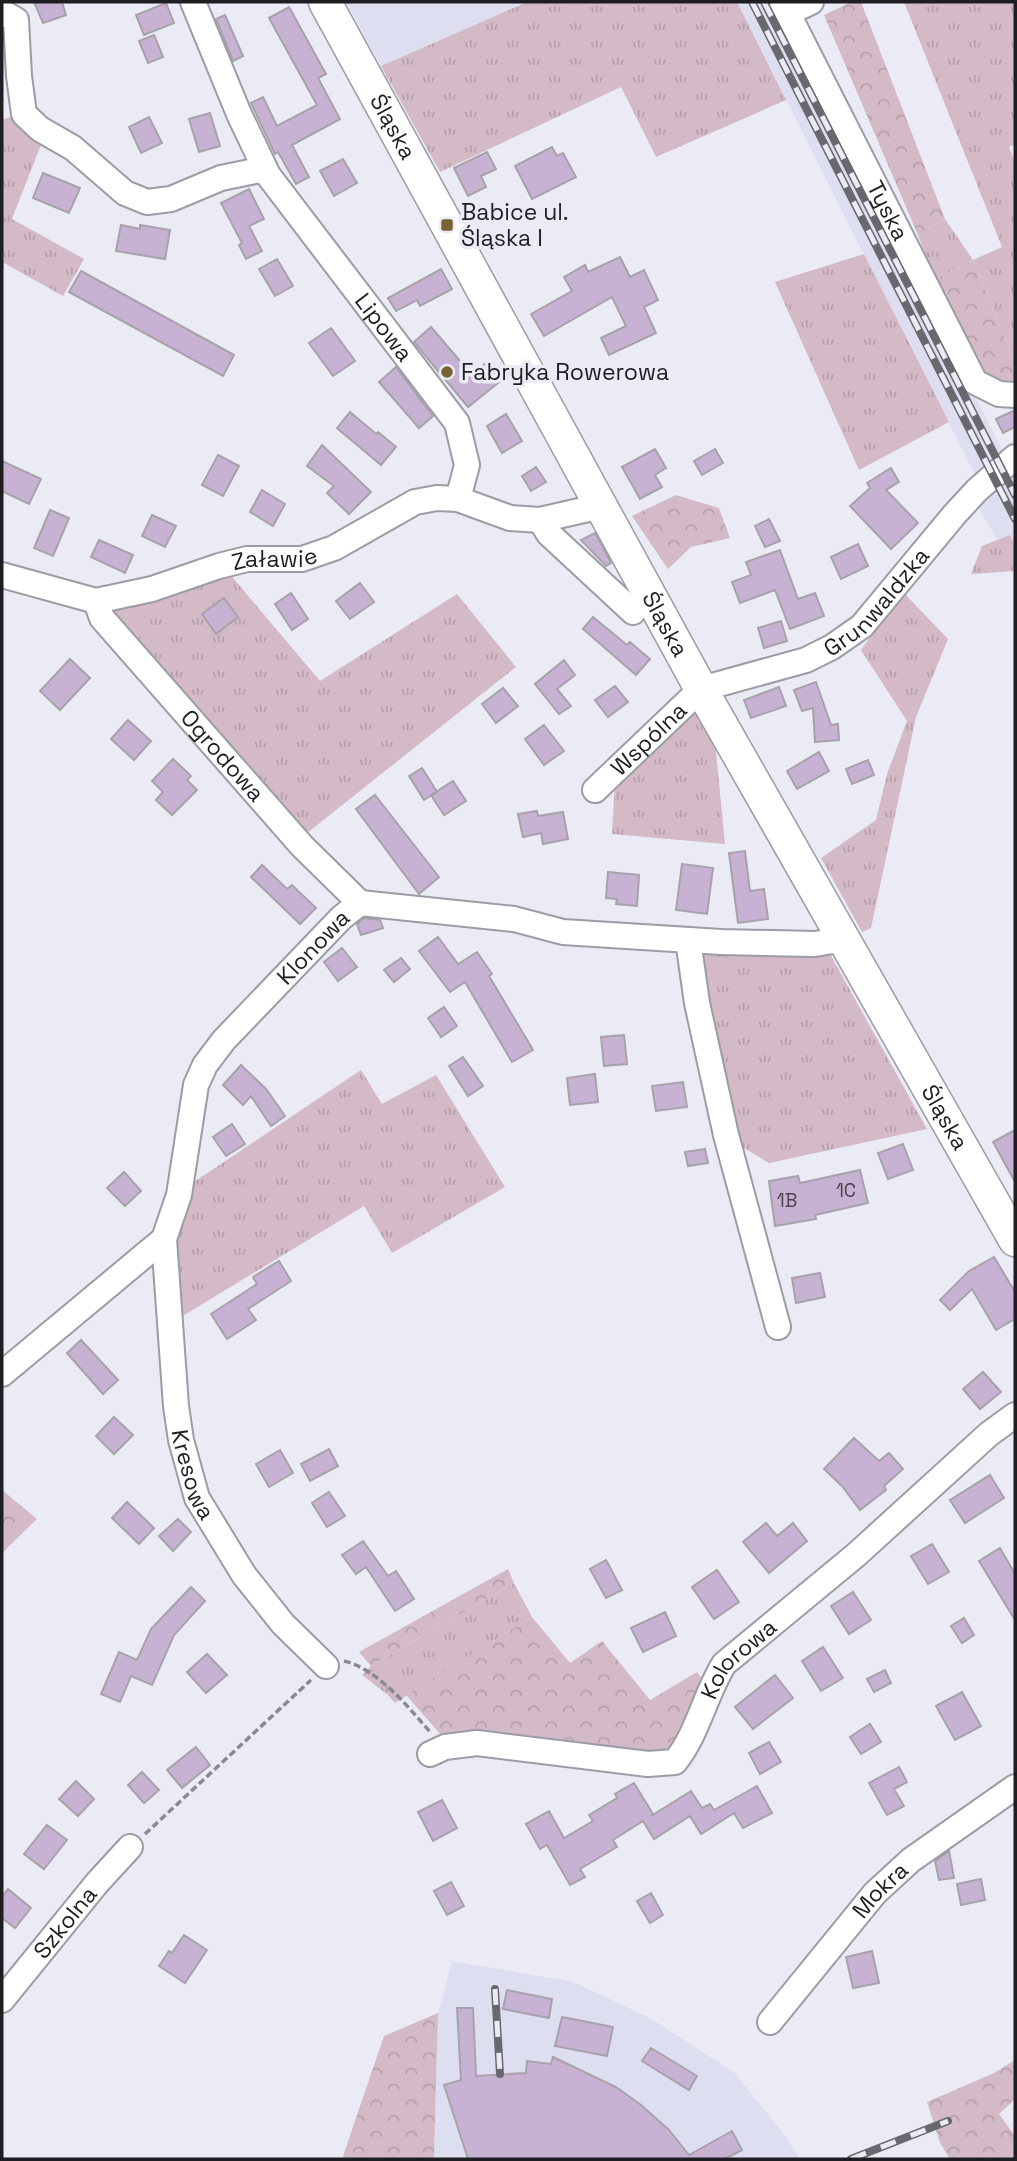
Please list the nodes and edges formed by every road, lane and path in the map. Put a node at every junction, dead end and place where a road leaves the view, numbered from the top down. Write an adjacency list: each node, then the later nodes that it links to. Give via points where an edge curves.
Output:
1 (194, 2): 6 (street, Lipowa)
2 (325, 2): 10 (main road, Śląska)
3 (811, 2): 4 (street)
4 (785, 7): 7 (street, Tyska, via 975,382 999,394)
5 (2, 12): 6 (street, via 16,20 24,114 125,193 147,202 171,199 221,178)
6 (265, 169): 9 (street, Lipowa, via 457,423 467,465)
7 (1015, 395)
8 (1015, 457): 15 (street, Grunwaldzka, via 954,515 862,626 806,660)
9 (458, 499): 11 (street, Załawie, via 510,518); 13 (street, Załawie, via 415,502 334,548 302,559 247,559)
10 (601, 502): 11 (street, Załawie); 15 (main road, Śląska)
11 (540, 520): 14 (street, via 549,534)
12 (2, 575): 13 (street, Załawie)
13 (96, 601): 17 (street, Ogrodowa, via 102,618 302,846)
14 (633, 612)
15 (701, 689): 16 (street, Wspólna); 18 (main road, Śląska)
16 (595, 790)
17 (360, 903): 19 (street, Klonowa, via 514,919 563,932); 21 (street, Klonowa, via 233,1030 205,1065 196,1085 179,1195)
18 (845, 939): 19 (street, Klonowa, via 814,944); 20 (main road, Śląska)
19 (688, 940): 22 (street, via 726,1135)
20 (1013, 1228)
21 (164, 1239): 23 (street); 25 (street, Kresowa, via 176,1406 197,1497 244,1575)
22 (778, 1327)
23 (2, 1374)
24 (1015, 1415): 26 (street, Kolorowa, via 724,1664 690,1742 675,1762 648,1764 477,1743)
25 (326, 1667): 26 (path, via 342,1660 353,1663 391,1689); 28 (path)
26 (438, 1750)
27 (1015, 1787): 30 (street, Mokra, via 911,1860 875,1893)
28 (130, 1847): 29 (street, Szkolna)
29 (2, 2000)
30 (770, 2022)

